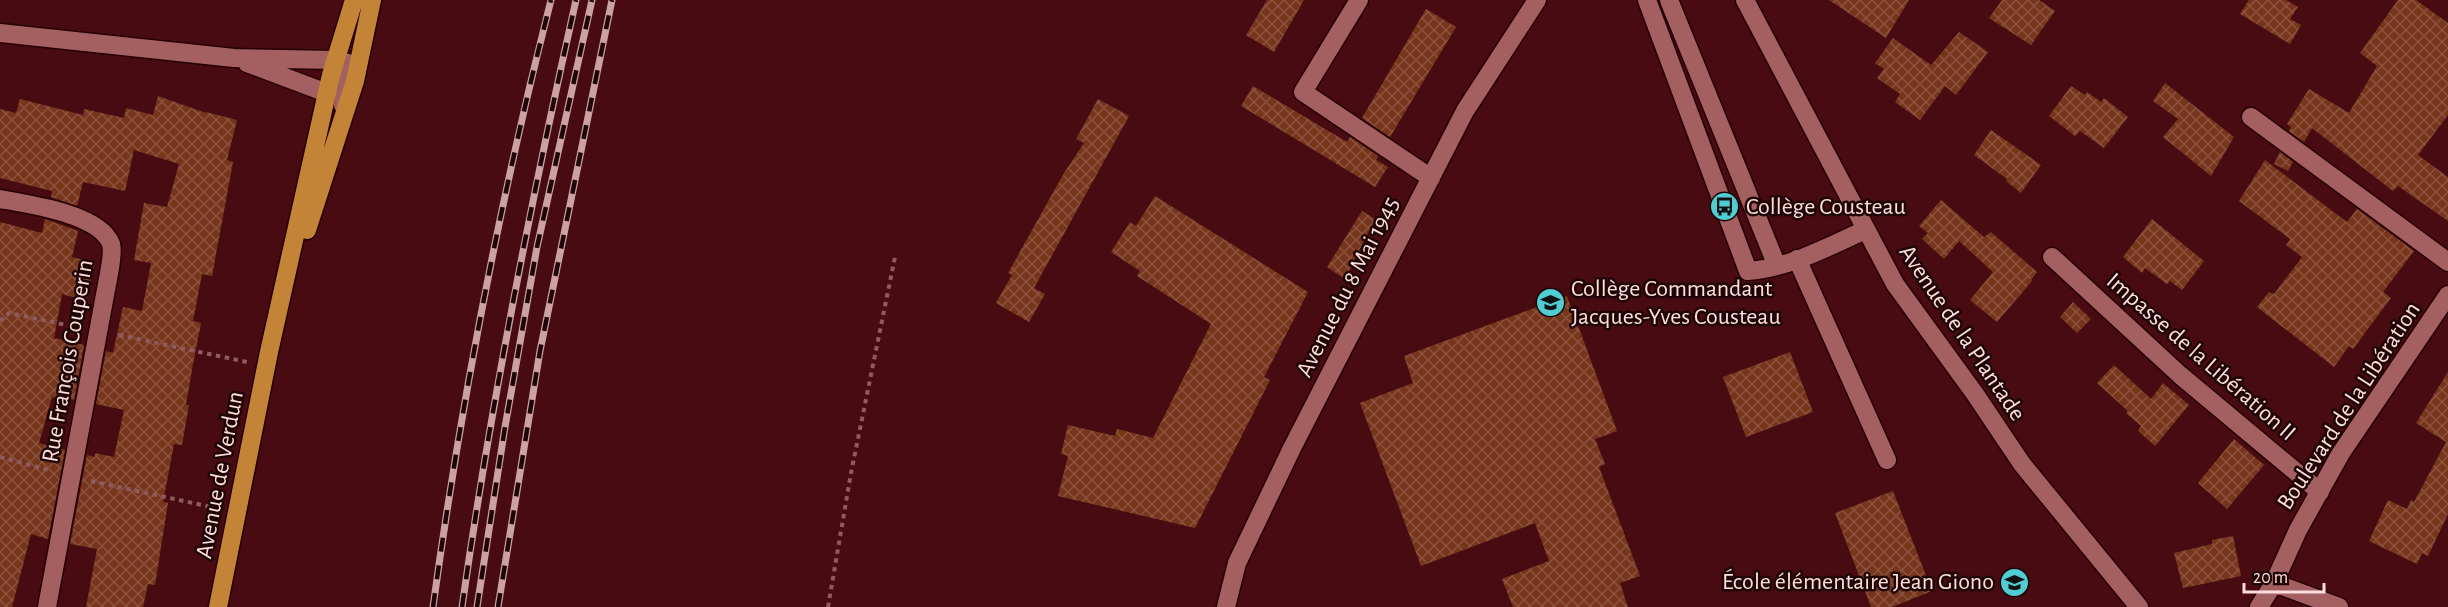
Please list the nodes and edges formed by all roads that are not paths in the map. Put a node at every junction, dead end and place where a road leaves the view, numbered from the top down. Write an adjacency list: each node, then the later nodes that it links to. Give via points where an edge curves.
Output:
1 (354, 0): 11 (main road)
2 (372, 0): 9 (main road)
3 (1359, 0): 15 (street, via 1302,92)
4 (1537, 0): 15 (street, Avenue du 8 Mai 1945, via 1465,111)
5 (1647, 0): 21 (street, via 1748,271)
6 (1669, 0): 21 (street)
7 (1745, 0): 17 (street, Avenue de la Plantade)
8 (0, 33): 10 (street)
9 (365, 36): 11 (street); 14 (main road, via 356,81)
10 (234, 58): 11 (street); 12 (street)
11 (342, 62): 12 (main road); 14 (street)
12 (327, 93): 23 (main road)
13 (2251, 117): 20 (street)
14 (341, 122): 23 (main road)
15 (1431, 178): 29 (street, Avenue du 8 Mai 1945, via 1237,562)
16 (0, 199): 27 (street, Rue François Couperin, via 68,214 93,225 112,246)
17 (1865, 230): 19 (street); 30 (street, Avenue de la Plantade, via 1895,284 2022,464)
18 (2052, 257): 25 (street, Impasse de la Libération II, via 2180,375)
19 (1797, 259): 21 (street); 24 (street)
20 (2448, 262)
21 (1777, 266)
22 (2448, 295): 25 (street, Boulevard de la Libération, via 2341,453)
23 (268, 359): 28 (main road, Avenue de Verdun)
24 (1887, 460)
25 (2320, 492): 26 (street, Boulevard de la Libération)
26 (2274, 583): 31 (street, Boulevard de la Libération); 32 (street)
27 (47, 607)
28 (218, 607)
29 (1226, 607)
30 (2139, 607)
31 (2259, 607)
32 (2339, 607)

